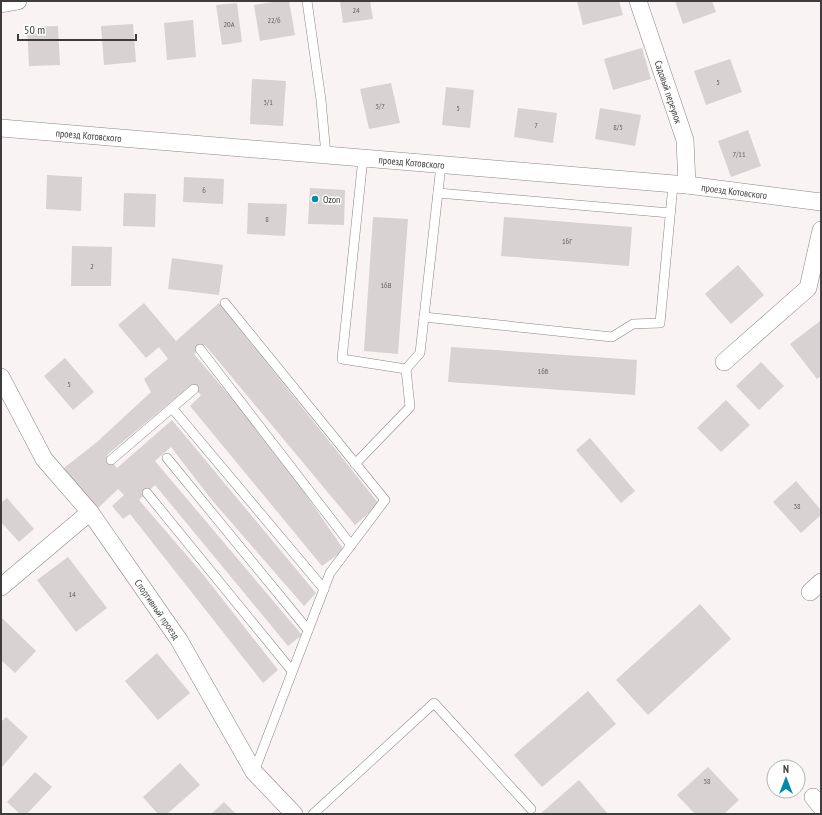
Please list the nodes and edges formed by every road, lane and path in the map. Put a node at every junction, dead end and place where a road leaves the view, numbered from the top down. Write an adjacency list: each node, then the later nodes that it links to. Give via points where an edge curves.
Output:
1 (18, 1): 4 (street)
2 (307, 1): 6 (lane)
3 (638, 1): 9 (street, Садовый переулок, via 686,140)
4 (1, 4)
5 (1, 128): 6 (street, проезд Котовского)
6 (326, 155): 7 (street, проезд Котовского)
7 (363, 158): 8 (street, проезд Котовского); 18 (lane, via 342,359)
8 (441, 166): 9 (street, проезд Котовского); 10 (lane)
9 (680, 185): 11 (street, проезд Котовского); 12 (lane)
10 (438, 193): 12 (lane); 15 (lane)
11 (821, 202)
12 (670, 213): 15 (lane, via 660,323 633,324 612,337)
13 (821, 230): 17 (street, via 808,288)
14 (225, 303): 26 (lane)
15 (424, 317): 18 (lane, via 420,353)
16 (200, 349): 29 (lane)
17 (724, 362)
18 (406, 369): 26 (lane, via 410,407)
19 (1, 377): 22 (street, Спортивный проезд)
20 (194, 388): 23 (lane)
21 (1, 396): 22 (street)
22 (16, 407): 28 (street, Спортивный проезд, via 44,459)
23 (172, 408): 25 (lane); 31 (lane)
24 (167, 458): 32 (lane)
25 (111, 460)
26 (355, 464): 29 (lane, via 385,500)
27 (147, 493): 33 (lane)
28 (90, 512): 30 (street); 34 (street, Спортивный проезд, via 179,640)
29 (351, 545): 31 (lane, via 330,573)
30 (1, 587)
31 (324, 589): 32 (lane)
32 (308, 630): 33 (lane)
33 (292, 671): 34 (lane)
34 (254, 772): 36 (street, Спортивный проезд)
35 (531, 809): 37 (lane, via 434,703)
36 (294, 814)
37 (312, 814)

